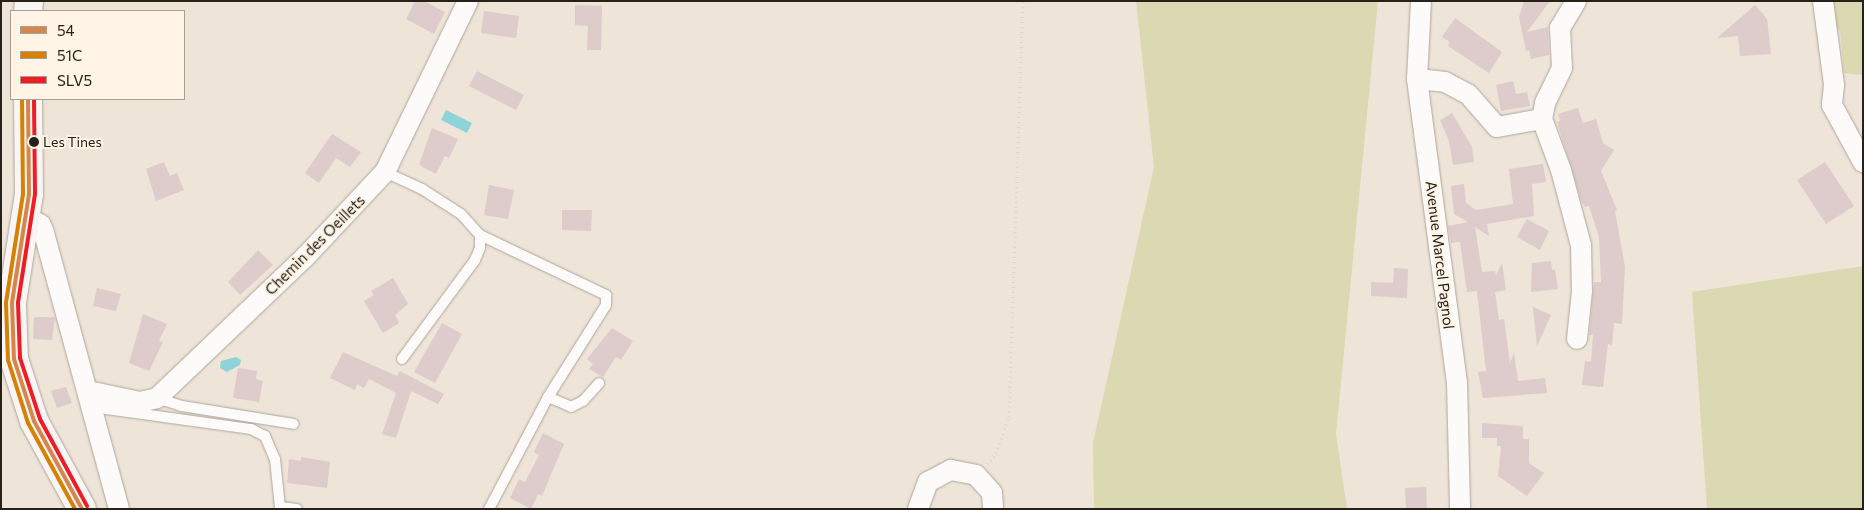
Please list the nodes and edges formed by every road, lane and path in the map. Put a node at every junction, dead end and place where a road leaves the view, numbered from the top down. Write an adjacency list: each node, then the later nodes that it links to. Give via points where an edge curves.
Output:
1 (468, 1): 10 (street, Chemin des Oeillets)
2 (1022, 1): 20 (path, via 1009,417 996,453)
3 (1421, 1): 6 (street, Avenue Marcel Pagnol)
4 (1576, 1): 8 (street, via 1560,28 1562,68 1545,103)
5 (1823, 1): 9 (street, via 1834,85 1832,105)
6 (1417, 79): 8 (street, via 1445,82 1468,94 1497,127); 27 (street, Avenue Marcel Pagnol, via 1457,383)
7 (28, 100): 11 (main road, via 30,194)
8 (1542, 120): 13 (street, via 1561,170 1581,245 1582,291)
9 (1863, 162)
10 (385, 172): 12 (lane, via 422,189 461,214); 17 (street, Chemin des Oeillets, via 306,256)
11 (26, 216): 18 (street, via 34,219 44,233); 21 (main road, via 12,302 14,359 34,421)
12 (480, 235): 14 (lane, via 480,248 475,260); 16 (lane, via 606,295 606,305)
13 (1577, 339)
14 (402, 359)
15 (599, 383): 16 (lane, via 583,401 571,407)
16 (548, 397): 24 (lane)
17 (157, 398): 18 (street, via 140,402); 19 (lane, via 182,406)
18 (90, 399): 22 (street); 23 (lane, via 251,429 265,436 275,459 280,506)
19 (294, 424)
20 (976, 475): 25 (street, via 951,470 928,482); 26 (street, via 992,493)
21 (82, 509)
22 (119, 509)
23 (297, 509)
24 (489, 509)
25 (918, 509)
26 (993, 509)
27 (1460, 509)

